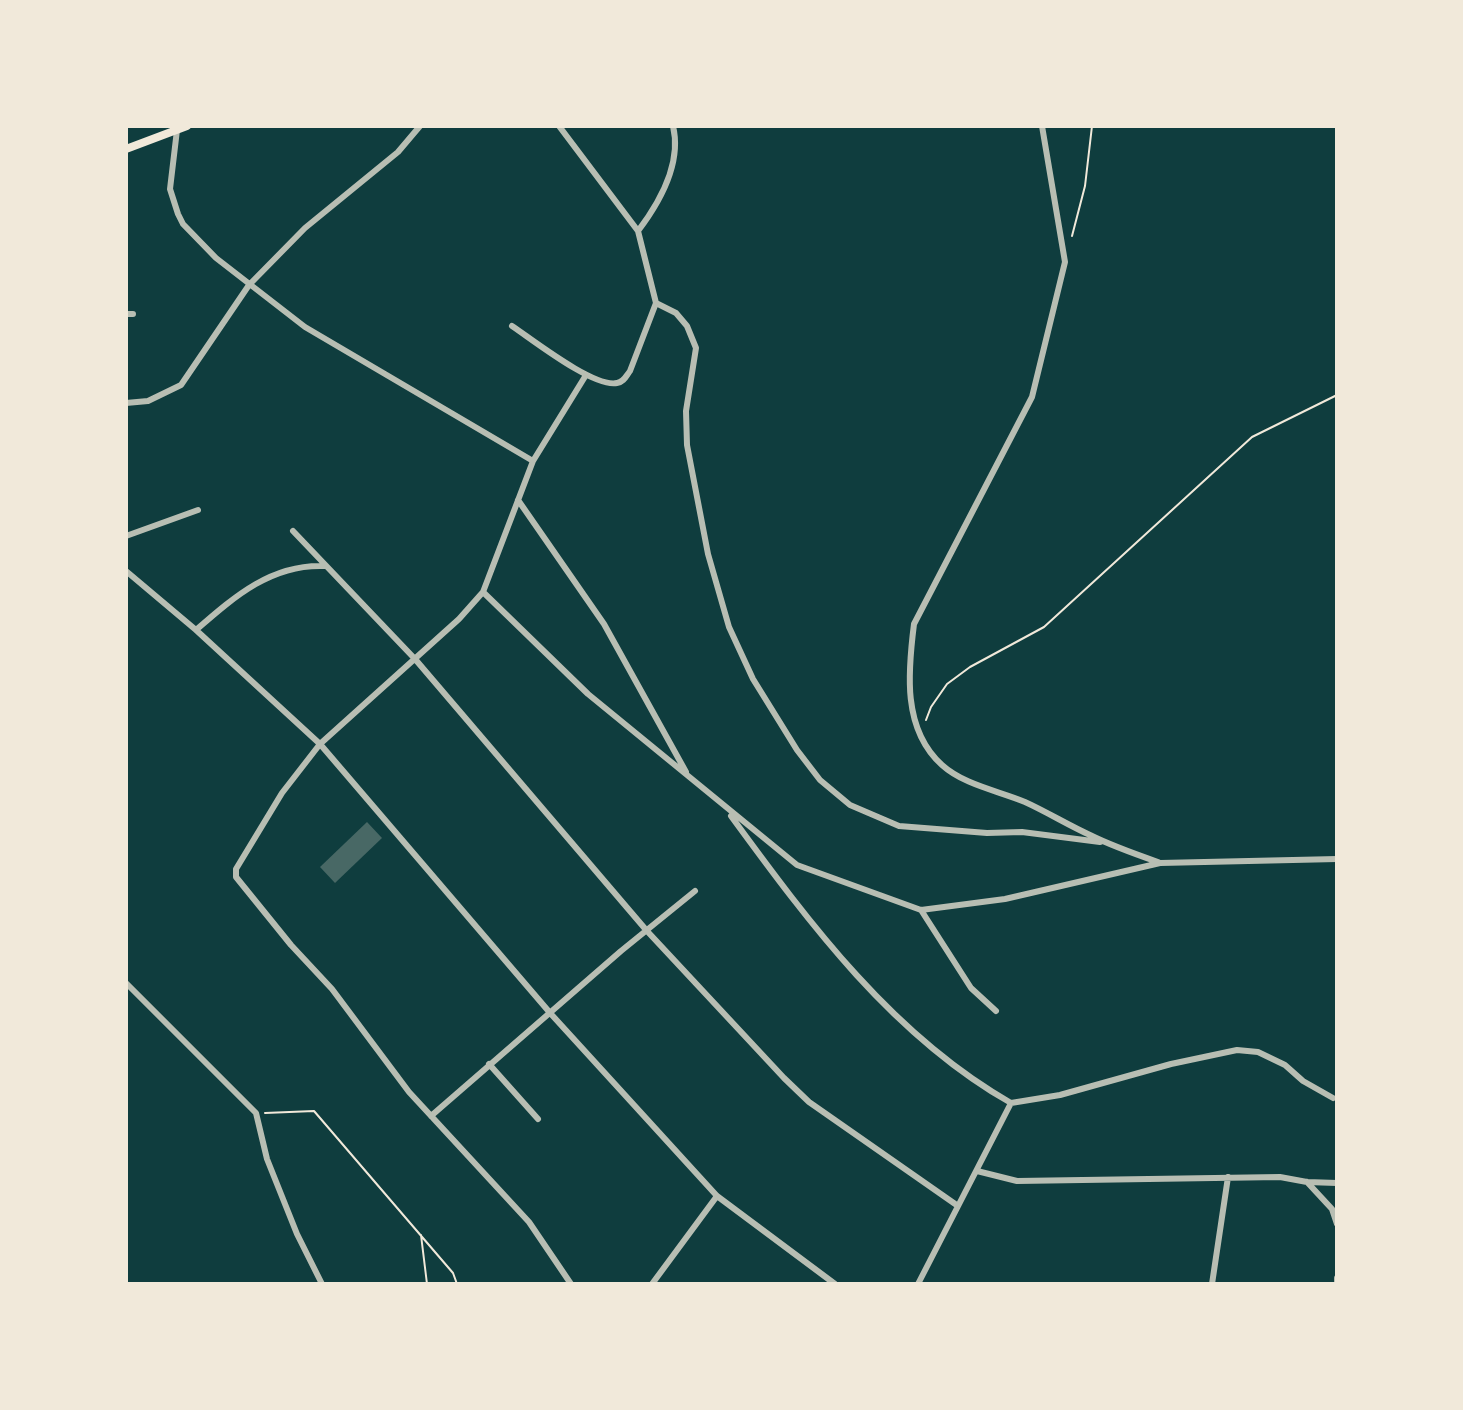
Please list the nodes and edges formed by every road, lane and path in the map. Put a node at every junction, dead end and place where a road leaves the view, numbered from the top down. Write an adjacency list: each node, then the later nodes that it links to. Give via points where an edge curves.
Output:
1 (187, 126): 7 (main road)
2 (420, 126): 11 (street, via 398,152 305,228)
3 (559, 126): 9 (street)
4 (673, 126): 9 (street, via 675,158 657,202)
5 (1042, 126): 27 (street, via 1065,262 1032,397 914,624 910,700)
6 (1092, 126): 10 (path, via 1085,186)
7 (177, 130): 8 (main road); 11 (street, via 170,189 178,214 216,258)
8 (126, 149)
9 (638, 231): 12 (street)
10 (1071, 240)
11 (249, 285): 16 (street, via 181,385 148,401); 17 (street, via 305,327)
12 (656, 303): 14 (street, via 624,381 610,383); 31 (street, via 676,313 687,326 696,348 687,411 687,445 708,554 729,627 753,680 820,780 850,805 899,826 1022,832)
13 (512, 326): 14 (street)
14 (586, 375): 17 (street)
15 (1337, 395): 27 (path, via 1252,437 1044,627 946,684 931,707)
16 (126, 403)
17 (533, 461): 18 (street)
18 (518, 500): 24 (street); 29 (street, via 604,624)
19 (198, 510): 21 (street)
20 (293, 531): 22 (street)
21 (126, 536)
22 (324, 566): 25 (street, via 311,565 260,580); 26 (street)
23 (126, 571): 25 (street)
24 (483, 592): 26 (street); 29 (street, via 588,694)
25 (196, 630): 28 (street)
26 (415, 659): 28 (street); 36 (street)
27 (920, 736): 31 (street, via 942,766)
28 (320, 744): 39 (street); 44 (street, via 282,793 236,869 236,877 332,989)
29 (688, 775): 30 (street)
30 (725, 809): 35 (street, via 807,871); 42 (street, via 804,915 898,1019 976,1083)
31 (1106, 843): 33 (street)
32 (1337, 859): 33 (street)
33 (1160, 863): 35 (street, via 1005,899)
34 (695, 891): 36 (street)
35 (921, 910): 38 (street, via 971,988)
36 (647, 931): 39 (street); 51 (street, via 800,1094)
37 (126, 983): 43 (street)
38 (996, 1011)
39 (551, 1014): 40 (street); 50 (street)
40 (489, 1064): 44 (street); 45 (street)
41 (1333, 1098): 42 (street, via 1285,1065 1258,1052 1237,1050 1060,1095)
42 (1011, 1103): 46 (street)
43 (256, 1113): 53 (path, via 314,1112); 55 (street, via 267,1159)
44 (431, 1116): 58 (street, via 529,1222)
45 (538, 1119)
46 (977, 1171): 47 (street, via 1017,1181); 51 (street)
47 (1228, 1177): 48 (street, via 1280,1177); 62 (street)
48 (1306, 1182): 49 (street); 52 (street, via 1332,1209)
49 (1337, 1183)
50 (717, 1196): 59 (street); 60 (street)
51 (958, 1206): 61 (street)
52 (1337, 1224)
53 (421, 1235): 56 (path); 57 (path, via 453,1273)
54 (1337, 1278): 63 (street)
55 (322, 1284)
56 (427, 1284)
57 (457, 1284)
58 (571, 1284)
59 (652, 1284)
60 (833, 1284)
61 (918, 1284)
62 (1212, 1284)
63 (1337, 1284)

